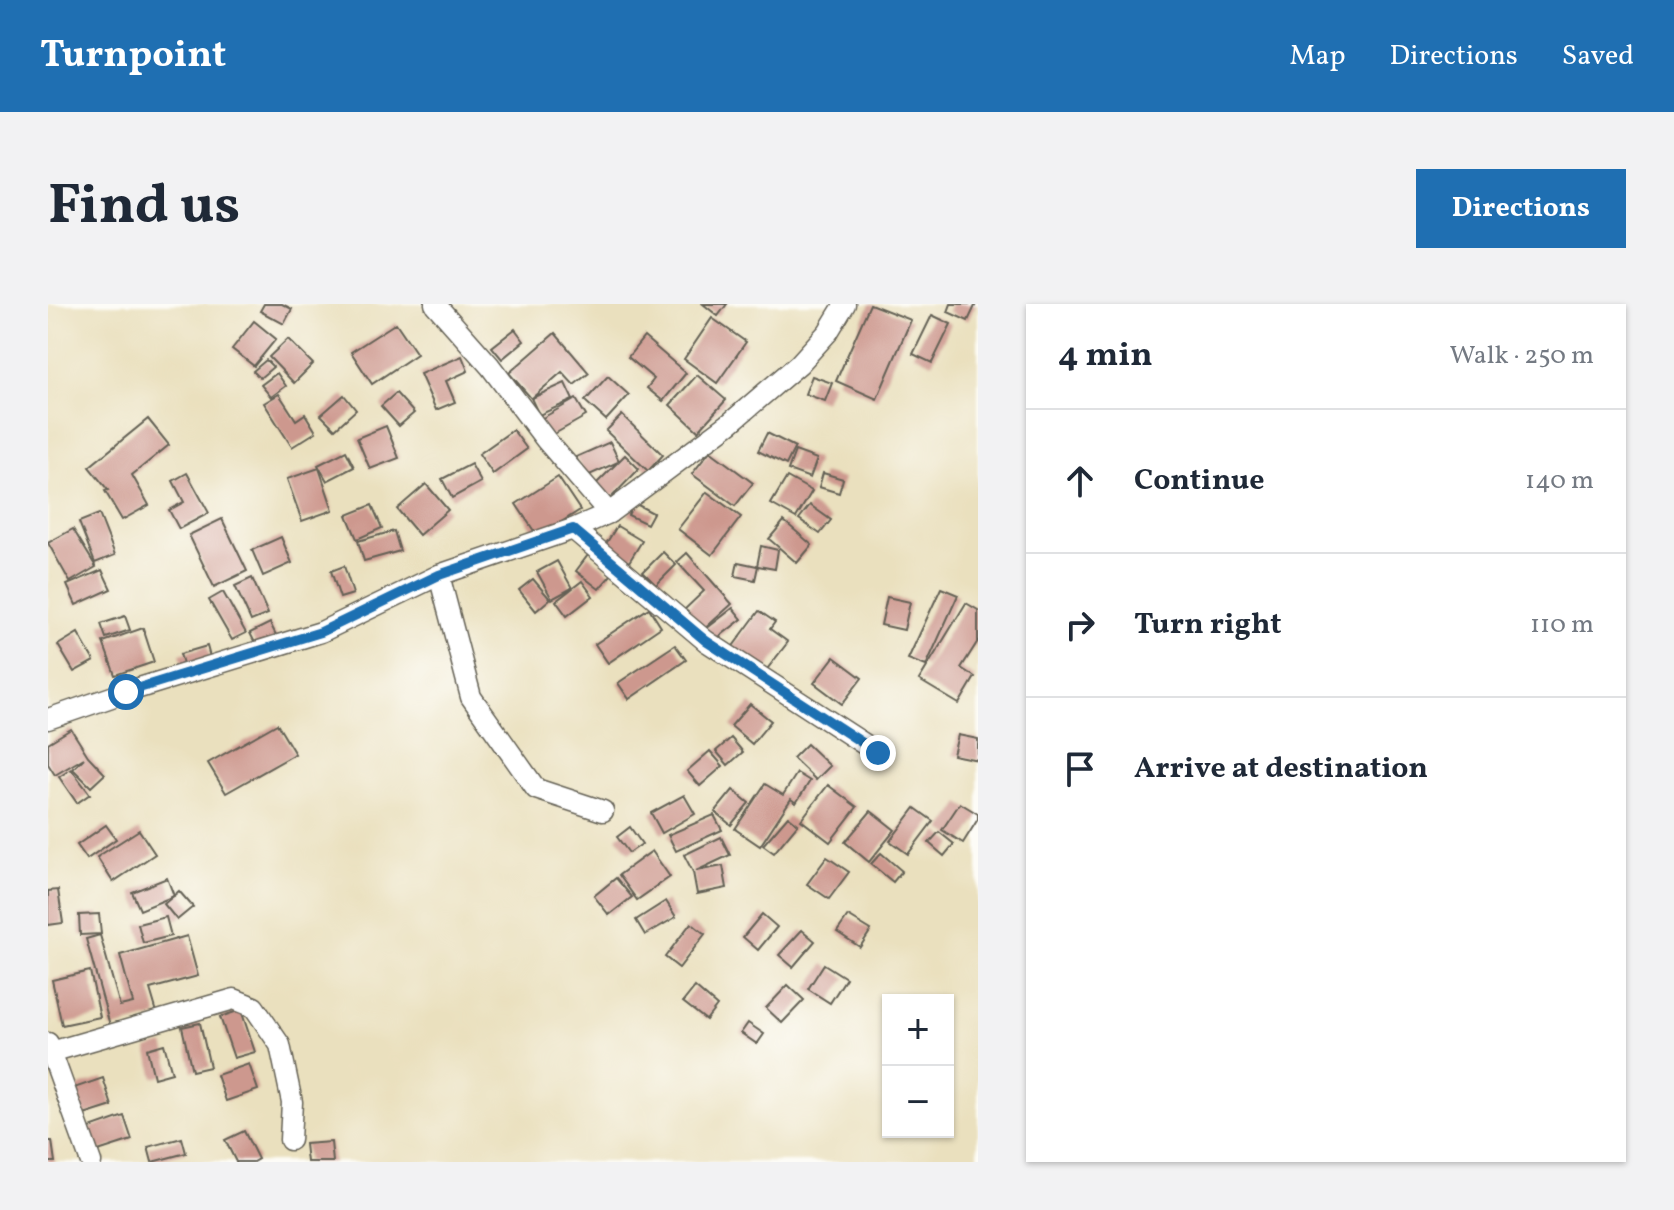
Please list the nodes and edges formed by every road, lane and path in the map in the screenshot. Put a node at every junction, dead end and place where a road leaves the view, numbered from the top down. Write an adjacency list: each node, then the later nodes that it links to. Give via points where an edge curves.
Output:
1 (435, 304): 3 (street)
2 (845, 304): 3 (street, via 799,364)
3 (609, 513): 4 (street)
4 (573, 529): 5 (street); 7 (street, via 706,641)
5 (439, 575): 6 (street, via 321,632); 8 (street, via 471,697 536,789)
6 (48, 719)
7 (878, 753)
8 (603, 811)
9 (50, 1048): 10 (street, via 234,999 254,1007 280,1045 292,1102); 11 (street)
10 (290, 1140)
11 (91, 1162)

